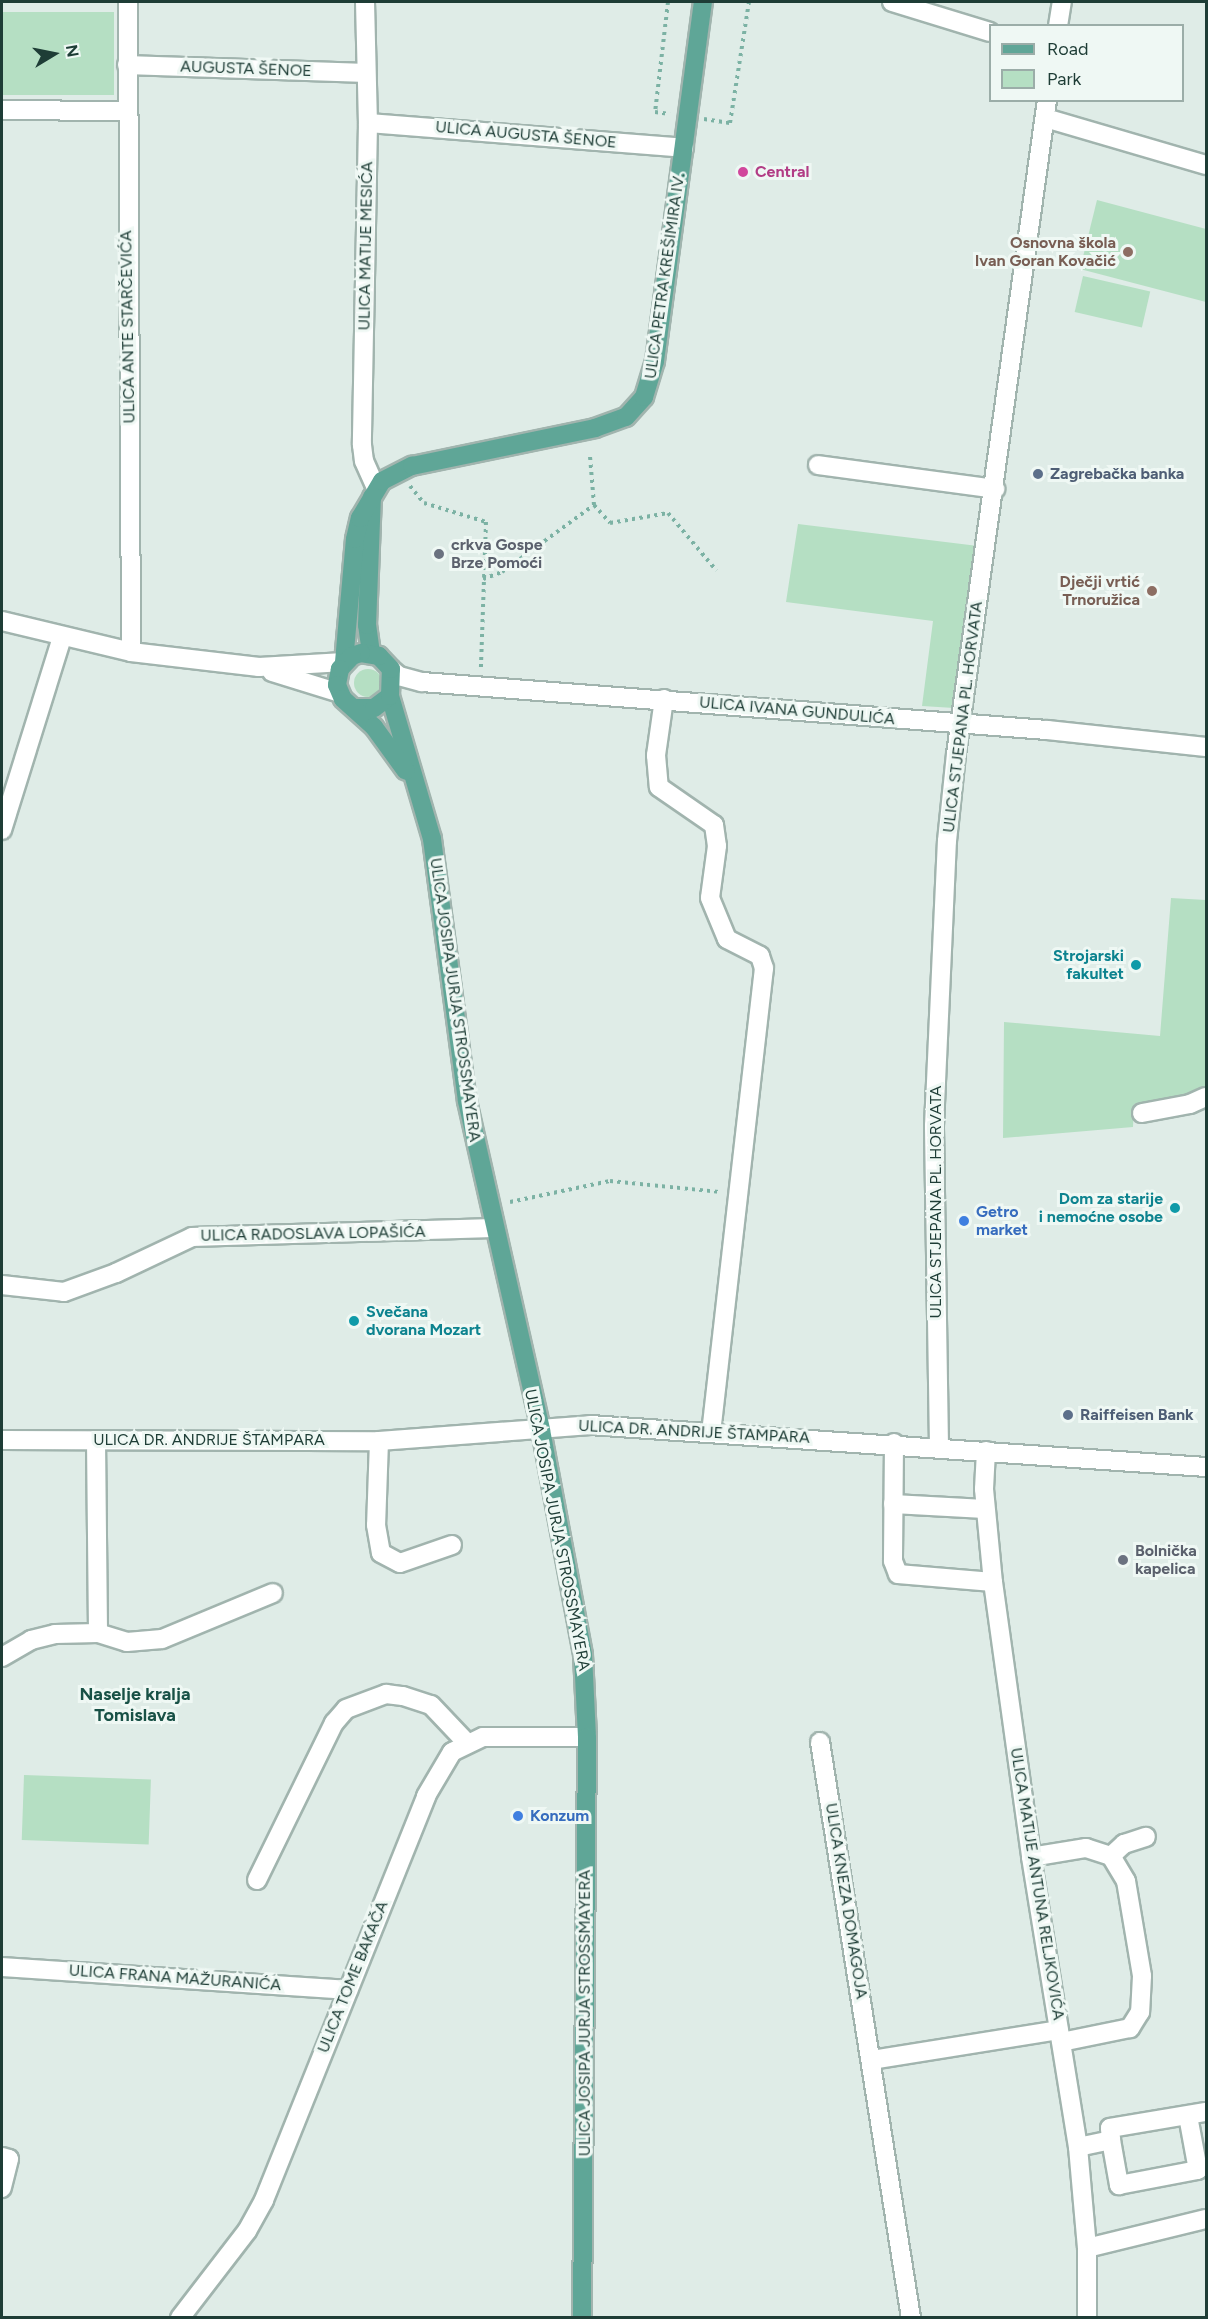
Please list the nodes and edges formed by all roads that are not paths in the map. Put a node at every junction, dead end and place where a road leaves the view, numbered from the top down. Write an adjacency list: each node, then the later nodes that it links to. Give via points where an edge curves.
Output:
1 (128, 2): 8 (street, ULICA ANTE STARČEVIĆA)
2 (364, 2): 9 (street, ULICA MATIJE MESIĆA)
3 (703, 2): 14 (main road, ULICA PETRA KREŠIMIRA IV.)
4 (892, 2): 7 (street)
5 (1062, 2): 6 (street)
6 (1058, 24)
7 (989, 32)
8 (127, 65): 9 (street, AUGUSTA ŠENOE); 12 (street, ULICA ANTE STARČEVIĆA)
9 (366, 73): 13 (street, ULICA MATIJE MESIĆA)
10 (1046, 109): 15 (street); 17 (street, ULICA STJEPANA PL. HORVATA)
11 (2, 110): 12 (street)
12 (126, 111): 21 (street, ULICA ANTE STARČEVIĆA)
13 (368, 123): 14 (street, ULICA AUGUSTA ŠENOE); 18 (street, ULICA MATIJE MESIĆA, via 363,445)
14 (684, 148): 18 (main road, ULICA PETRA KREŠIMIRA IV., via 651,383 636,408 626,417 595,428 399,471)
15 (1206, 165)
16 (818, 465): 17 (street)
17 (995, 489): 30 (street, ULICA STJEPANA PL. HORVATA)
18 (374, 492): 22 (main road, ULICA MATIJE MESIĆA, via 367,625); 23 (main road, via 355,539)
19 (2, 621): 20 (street)
20 (62, 637): 21 (street); 33 (street)
21 (131, 652): 24 (street)
22 (371, 653): 23 (main road, via 361,653); 25 (main road)
23 (344, 662): 24 (street); 26 (main road, via 337,677)
24 (259, 667): 26 (street)
25 (391, 669): 27 (main road); 28 (street, ULICA IVANA GUNDULIĆA, via 411,681)
26 (339, 693): 29 (main road)
27 (390, 696): 29 (main road, via 374,708); 32 (main road, via 399,738)
28 (664, 699): 30 (street, ULICA IVANA GUNDULIĆA); 39 (street, via 656,755 659,787 714,825 717,846 710,898 728,939 760,956 764,968)
29 (354, 708): 32 (main road, via 374,727)
30 (960, 726): 31 (street, ULICA IVANA GUNDULIĆA, via 1047,730); 44 (street, ULICA STJEPANA PL. HORVATA, via 947,842 934,1126)
31 (1206, 747)
32 (419, 789): 36 (main road, ULICA JOSIPA JURJA STROSSMAYERA, via 432,839 467,1101)
33 (2, 830)
34 (1206, 1097): 35 (street)
35 (1142, 1113)
36 (493, 1228): 37 (street, ULICA RADOSLAVA LOPAŠIĆA, via 192,1237 116,1273 64,1292); 38 (main road, ULICA JOSIPA JURJA STROSSMAYERA)
37 (2, 1285)
38 (541, 1430): 39 (street, ULICA DR. ANDRIJE ŠTAMPARA, via 590,1425); 42 (street, ULICA DR. ANDRIJE ŠTAMPARA); 54 (main road, ULICA JOSIPA JURJA STROSSMAYERA, via 583,1655)
39 (711, 1431): 43 (street, ULICA DR. ANDRIJE ŠTAMPARA)
40 (2, 1440): 41 (street, ULICA DR. ANDRIJE ŠTAMPARA)
41 (96, 1440): 42 (street, ULICA DR. ANDRIJE ŠTAMPARA); 52 (street)
42 (379, 1441): 49 (street, via 376,1525 381,1553 400,1563)
43 (894, 1443): 44 (street, ULICA DR. ANDRIJE ŠTAMPARA); 47 (street)
44 (939, 1446): 45 (street, ULICA DR. ANDRIJE ŠTAMPARA)
45 (986, 1451): 46 (street, ULICA DR. ANDRIJE ŠTAMPARA); 48 (street, ULICA MATIJE ANTUNA RELJKOVIĆA)
46 (1206, 1467)
47 (894, 1504): 48 (street); 50 (street, via 893,1561 898,1574)
48 (985, 1509): 50 (street, ULICA MATIJE ANTUNA RELJKOVIĆA)
49 (452, 1545)
50 (993, 1582): 59 (street, ULICA MATIJE ANTUNA RELJKOVIĆA)
51 (273, 1593): 52 (street, via 162,1639 127,1642)
52 (98, 1633): 53 (street, via 55,1634 31,1640)
53 (2, 1657)
54 (587, 1737): 55 (street, via 483,1737); 74 (main road, ULICA JOSIPA JURJA STROSSMAYERA)
55 (466, 1742): 60 (street, via 431,1705 403,1696 386,1694 346,1709 334,1723); 62 (street, ULICA TOME BAKAČA, via 452,1752 426,1796)
56 (820, 1742): 64 (street, ULICA KNEZA DOMAGOJA)
57 (1146, 1837): 58 (street, via 1124,1844)
58 (1111, 1856): 59 (street, via 1086,1848); 63 (street, via 1126,1881 1142,1976 1140,2013 1130,2028)
59 (1031, 1857): 63 (street, ULICA MATIJE ANTUNA RELJKOVIĆA)
60 (257, 1880)
61 (2, 1967): 62 (street, ULICA FRANA MAŽURANIĆA)
62 (348, 1990): 73 (street, ULICA TOME BAKAČA, via 264,2200 247,2231)
63 (1060, 2036): 64 (street); 68 (street, ULICA MATIJE ANTUNA RELJKOVIĆA)
64 (872, 2060): 75 (street, ULICA KNEZA DOMAGOJA)
65 (1206, 2112): 66 (street)
66 (1188, 2116): 67 (street, via 1110,2128); 67 (street, via 1198,2170 1119,2185)
67 (1111, 2140): 68 (street)
68 (1078, 2147): 72 (street, ULICA MATIJE ANTUNA RELJKOVIĆA)
69 (2, 2157): 70 (street, via 9,2159)
70 (2, 2188)
71 (1206, 2219): 72 (street)
72 (1087, 2248): 76 (street, ULICA MATIJE ANTUNA RELJKOVIĆA)
73 (180, 2318)
74 (582, 2318)
75 (910, 2318)
76 (1087, 2318)

